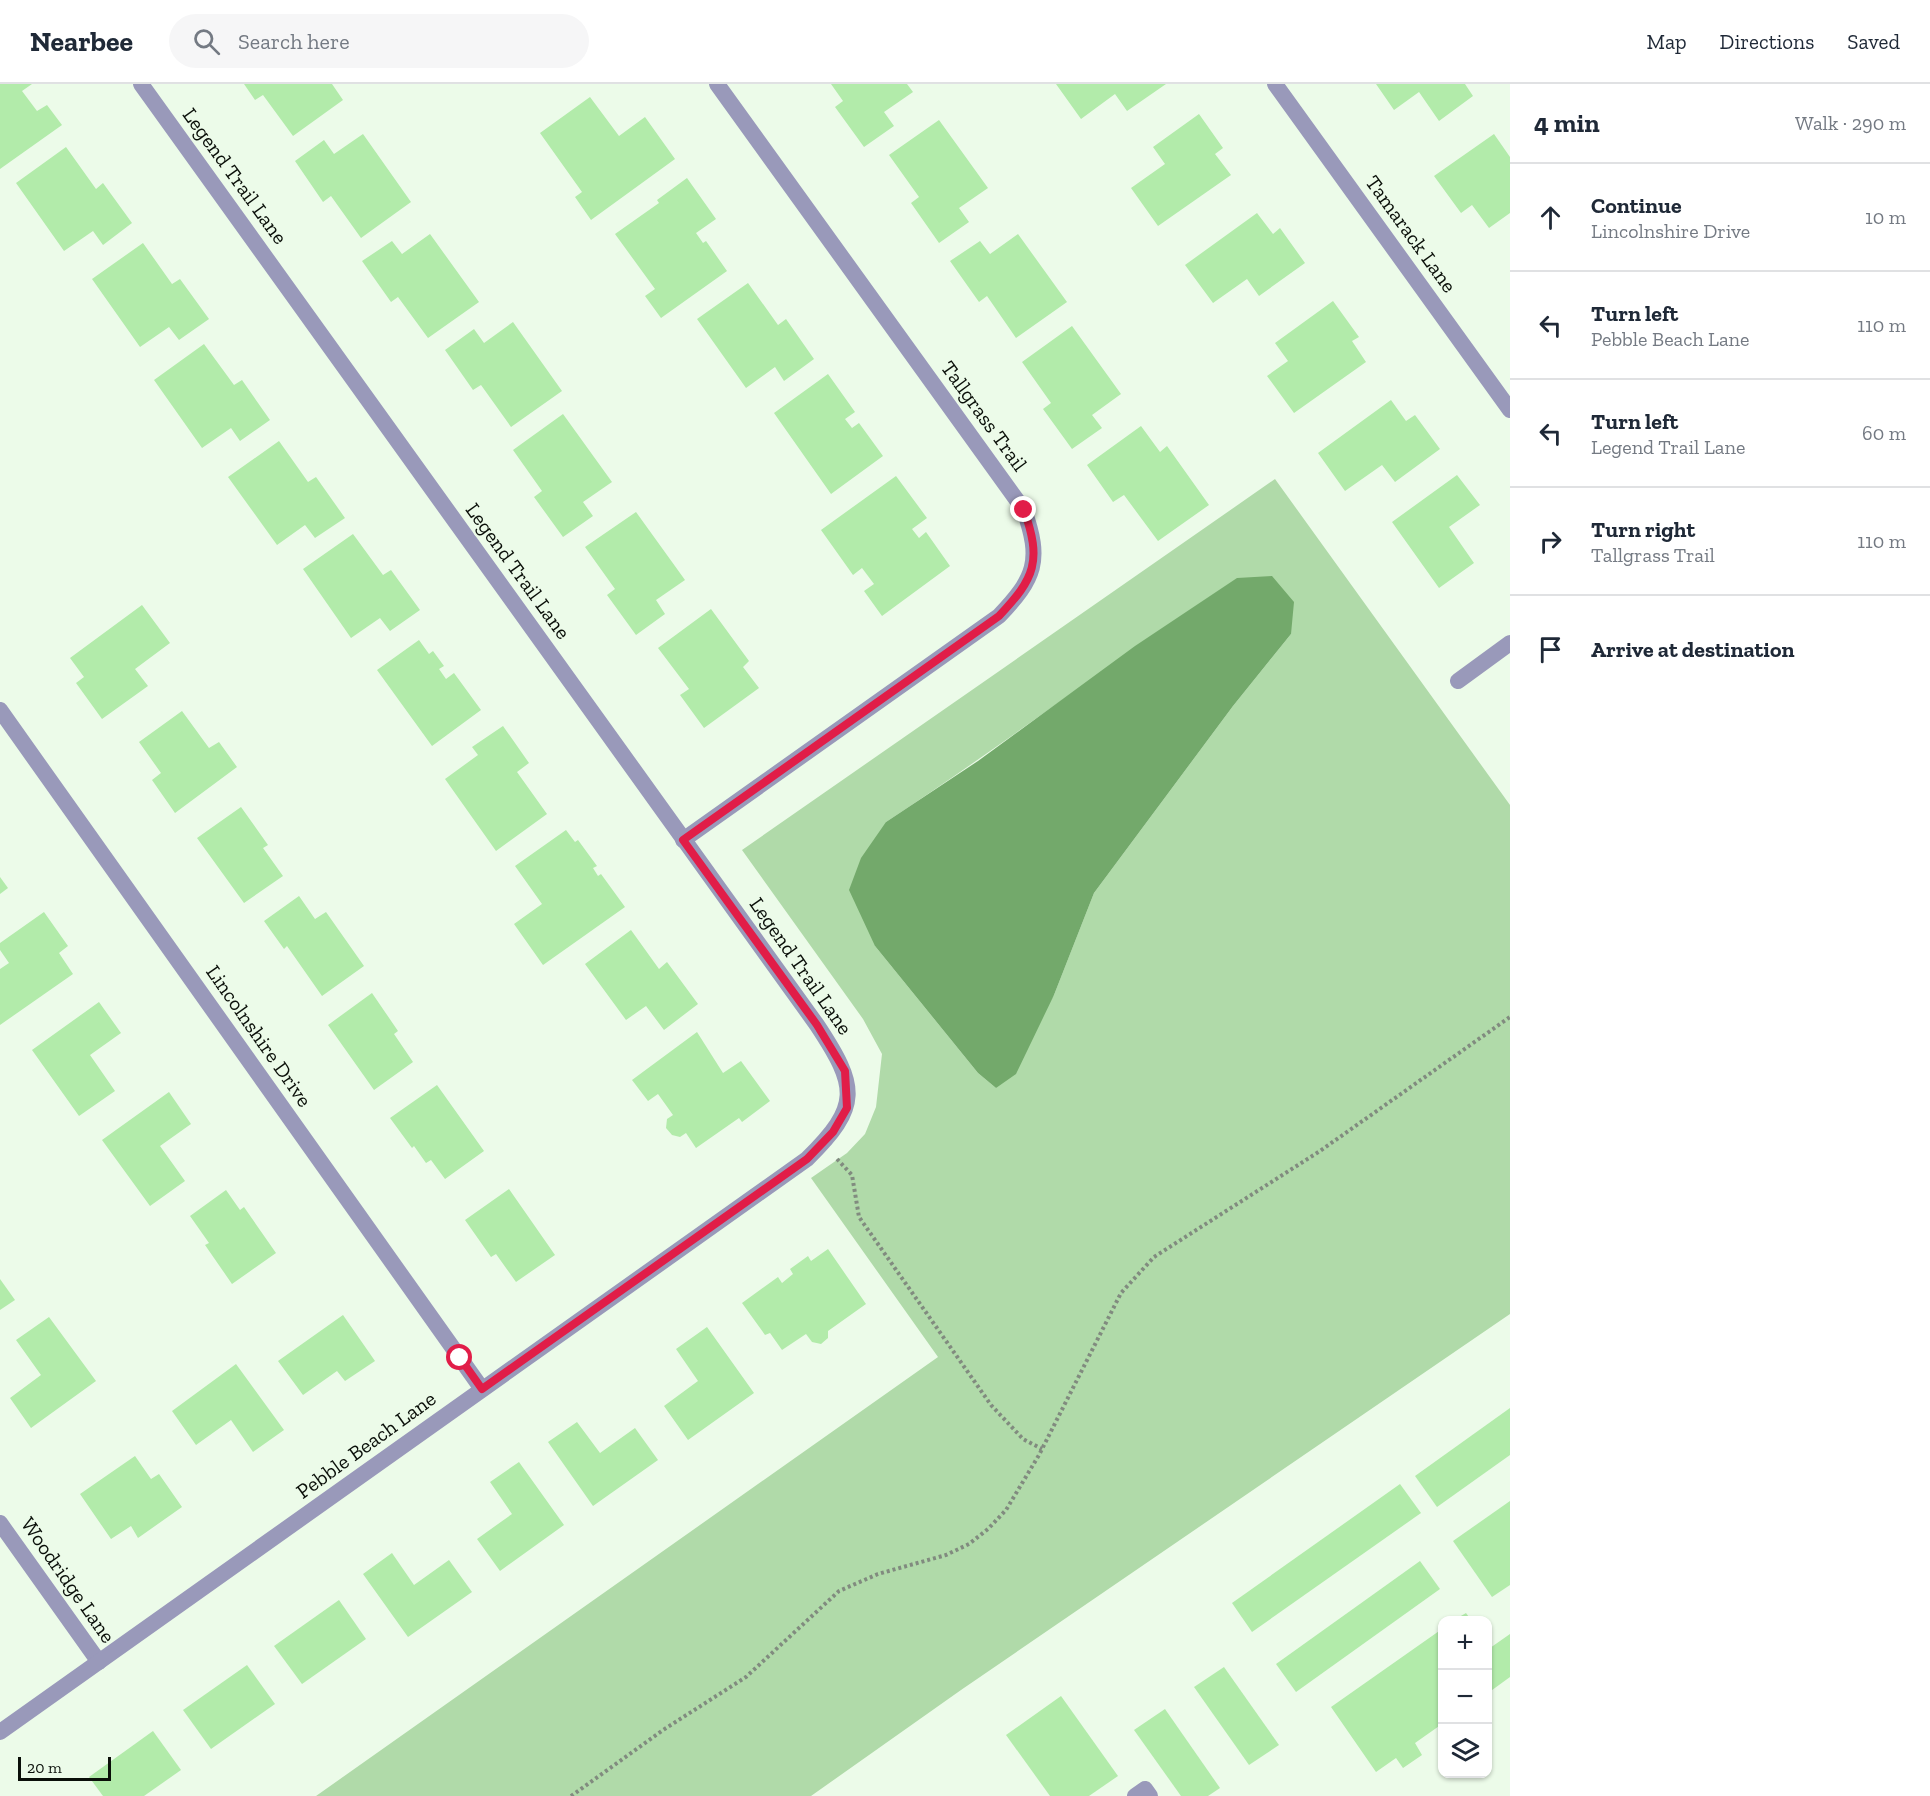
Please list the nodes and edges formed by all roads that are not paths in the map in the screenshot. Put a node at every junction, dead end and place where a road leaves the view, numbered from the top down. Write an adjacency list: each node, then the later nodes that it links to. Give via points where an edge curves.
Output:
1 (141, 84): 8 (street, Legend Trail Lane)
2 (717, 84): 8 (street, Tallgrass Trail, via 1024,510 1033,536 1034,561 1024,589 999,616)
3 (1275, 84): 4 (street, Tamarack Lane)
4 (1510, 410)
5 (1510, 643): 6 (street)
6 (1458, 681)
7 (0, 710): 10 (street, Lincolnshire Drive)
8 (683, 840): 9 (street, Legend Trail Lane, via 835,1053 845,1071)
9 (847, 1090): 10 (street, Pebble Beach Lane, via 847,1108 833,1132 807,1159)
10 (482, 1389): 12 (street, Pebble Beach Lane)
11 (0, 1523): 12 (street, Woodridge Lane)
12 (99, 1662): 13 (street, Pebble Beach Lane)
13 (0, 1732)
14 (1135, 1796): 15 (street, via 1145,1789)
15 (1150, 1796)

